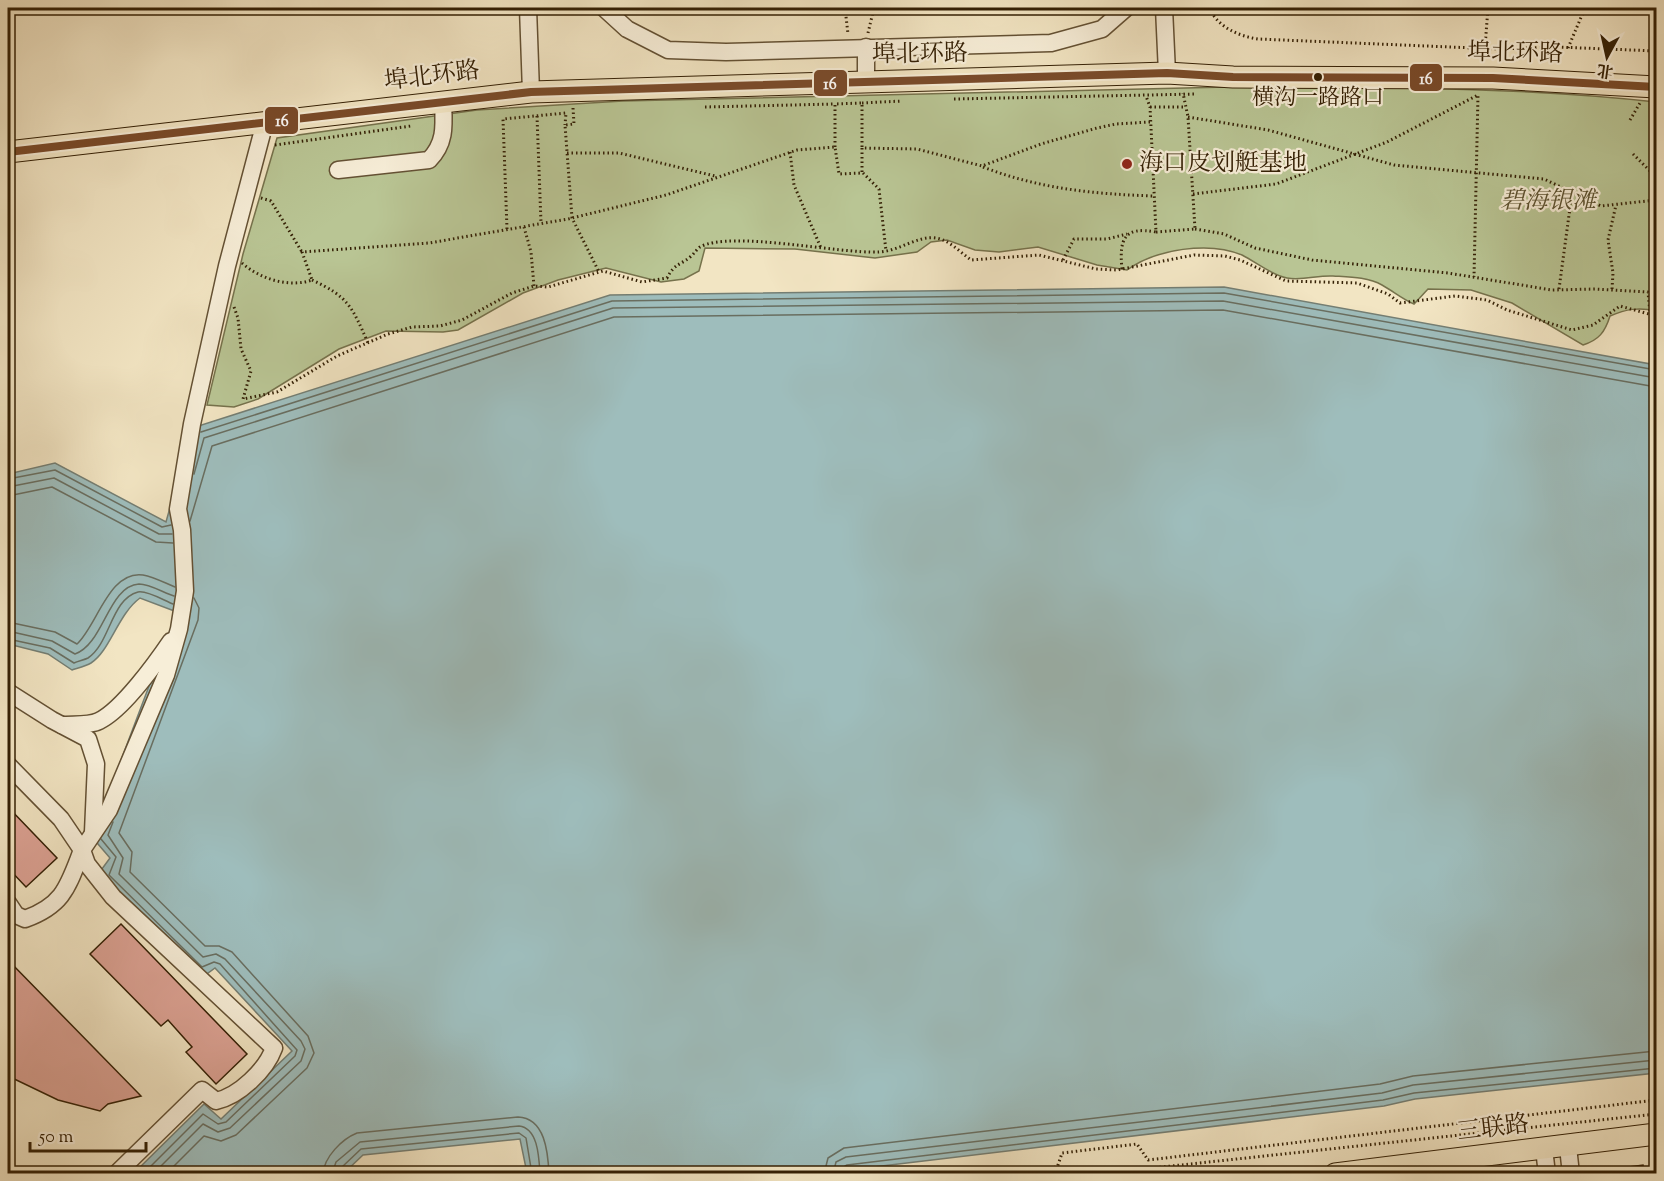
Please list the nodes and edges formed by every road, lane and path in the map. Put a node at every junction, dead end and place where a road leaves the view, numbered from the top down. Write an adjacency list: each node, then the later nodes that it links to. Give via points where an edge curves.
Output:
1 (528, 8): 18 (street)
2 (604, 8): 10 (street, via 627,29 668,50)
3 (845, 8): 10 (path)
4 (874, 8): 10 (path)
5 (1126, 8): 10 (street, via 1102,29 1051,43)
6 (1164, 8): 15 (street)
7 (1209, 8): 11 (path, via 1214,19 1240,36 1258,39)
8 (1488, 8): 11 (path)
9 (1585, 8): 12 (path)
10 (858, 47): 16 (street)
11 (1485, 47): 12 (path)
12 (1568, 48): 13 (path)
13 (1656, 51)
14 (1140, 74): 15 (main road, 埠北环路); 16 (main road, 埠北环路); 21 (path)
15 (1176, 74): 17 (main road, 埠北环路, via 1494,78); 23 (path)
16 (866, 82): 19 (main road, 埠北环路)
17 (1656, 87)
18 (531, 92): 19 (main road, 埠北环路); 24 (main road, 埠北环路)
19 (576, 103): 25 (path); 30 (path, via 574,124)
20 (835, 104): 22 (path); 32 (path); 33 (path, via 862,103)
21 (1150, 106): 23 (path); 29 (path)
22 (697, 107)
23 (1185, 107): 27 (path)
24 (444, 112): 28 (main road, 埠北环路); 31 (path); 40 (street, via 440,149 429,160)
25 (502, 114)
26 (537, 116): 30 (path, via 566,113); 52 (path); 55 (path, via 503,119)
27 (1188, 117): 38 (path, via 1268,130); 47 (path)
28 (265, 122): 31 (street); 34 (main road, 埠北环路)
29 (1150, 122): 39 (path, via 1097,128); 48 (path)
30 (566, 124): 36 (path)
31 (258, 147): 46 (street)
32 (835, 147): 35 (path); 42 (path, via 838,174)
33 (862, 148): 39 (path, via 917,148); 42 (path)
34 (8, 152)
35 (790, 152): 43 (path); 58 (path, via 794,185)
36 (567, 153): 43 (path, via 618,153); 51 (path)
37 (1633, 154): 44 (path)
38 (1354, 155): 41 (path, via 1394,165); 41 (path, via 1478,95); 47 (path, via 1276,184)
39 (982, 166): 48 (path, via 1048,188)
40 (338, 170)
41 (1477, 172): 45 (path, via 1544,179); 65 (path)
42 (862, 173): 59 (path, via 879,189)
43 (716, 176): 51 (path, via 666,195)
44 (1656, 177)
45 (1572, 193): 50 (path, via 1601,206); 68 (path)
46 (246, 194): 60 (path, via 271,201); 61 (street)
47 (1193, 194): 54 (path)
48 (1154, 196): 56 (path)
49 (1656, 200): 50 (path)
50 (1616, 205): 69 (path, via 1608,240)
51 (572, 218): 52 (path); 64 (path)
52 (541, 223): 53 (path)
53 (524, 227): 55 (path); 67 (path)
54 (1195, 229): 56 (path); 65 (path, via 1312,260)
55 (507, 230): 60 (path, via 429,243)
56 (1156, 232): 57 (path, via 1140,229)
57 (1128, 234): 62 (path, via 1107,239 1074,239); 63 (path, via 1122,244)
58 (821, 248): 59 (path, via 851,253); 64 (path, via 715,243 700,247 674,265 667,278 652,282)
59 (886, 251): 62 (path, via 921,238 936,238 971,260 1039,255)
60 (302, 252): 66 (path)
61 (231, 253): 66 (path, via 251,271 279,282 302,284); 70 (street)
62 (1063, 260): 63 (path, via 1096,269)
63 (1122, 269): 71 (path, via 1194,255 1225,256 1286,281 1357,283 1388,294 1400,303 1455,296 1487,300 1572,330 1593,325 1620,306)
64 (599, 272): 67 (path, via 548,287)
65 (1474, 277): 68 (path)
66 (312, 280): 73 (path, via 337,291 351,306)
67 (534, 286): 73 (path, via 512,293 462,320 412,327)
68 (1558, 290): 69 (path)
69 (1612, 290): 71 (path, via 1648,292)
70 (222, 291): 73 (path, via 238,318 238,338 250,371 243,399 277,392 337,356); 74 (street, via 192,424 178,509 185,591)
71 (1650, 314): 72 (path)
72 (1656, 316)
73 (368, 343)
74 (179, 629): 76 (street, via 150,671 112,712 98,722); 78 (street, via 146,724 109,810)
75 (8, 692): 76 (street)
76 (61, 725): 78 (street, via 88,738 93,755 96,803)
77 (8, 765): 78 (street, via 61,819)
78 (89, 840): 79 (street, via 65,893 46,911 25,919 16,915); 88 (street, via 87,864 113,897 274,1048 272,1056 248,1083 227,1098 216,1101 202,1090)
79 (8, 903)
80 (1656, 1100): 85 (path)
81 (1656, 1114): 87 (path)
82 (1656, 1134): 83 (main road, 三联路)
83 (1568, 1147): 84 (main road, 三联路); 94 (street)
84 (1544, 1149): 92 (main road, 三联路); 93 (street)
85 (1148, 1160): 86 (path, via 1137,1144 1062,1153); 87 (path)
86 (1058, 1167): 89 (path); 90 (path)
87 (1153, 1168): 91 (path)
88 (116, 1173)
89 (1000, 1173)
90 (1055, 1173)
91 (1097, 1173)
92 (1335, 1173)
93 (1547, 1173)
94 (1571, 1173)

